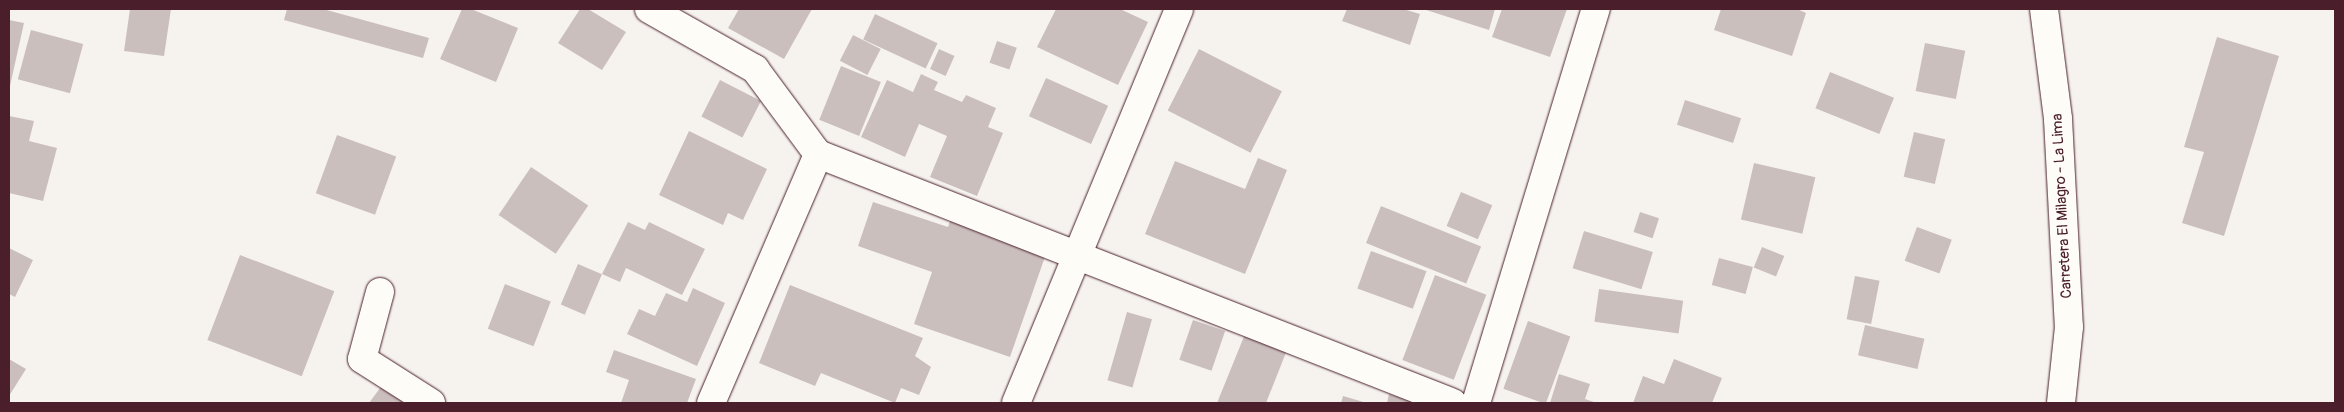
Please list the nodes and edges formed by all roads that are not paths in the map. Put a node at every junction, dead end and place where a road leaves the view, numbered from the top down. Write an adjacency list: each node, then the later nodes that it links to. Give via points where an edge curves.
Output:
1 (649, 9): 5 (street, via 755,68)
2 (1179, 9): 6 (street)
3 (1596, 9): 12 (street)
4 (2044, 9): 13 (street, Carretera El Milagro - La Lima, via 2058,119 2069,327)
5 (818, 154): 6 (street); 9 (street)
6 (1077, 257): 10 (street); 11 (street)
7 (380, 292): 8 (street, via 362,359)
8 (431, 403)
9 (711, 403)
10 (1016, 403)
11 (1453, 403)
12 (1476, 403)
13 (2061, 403)

